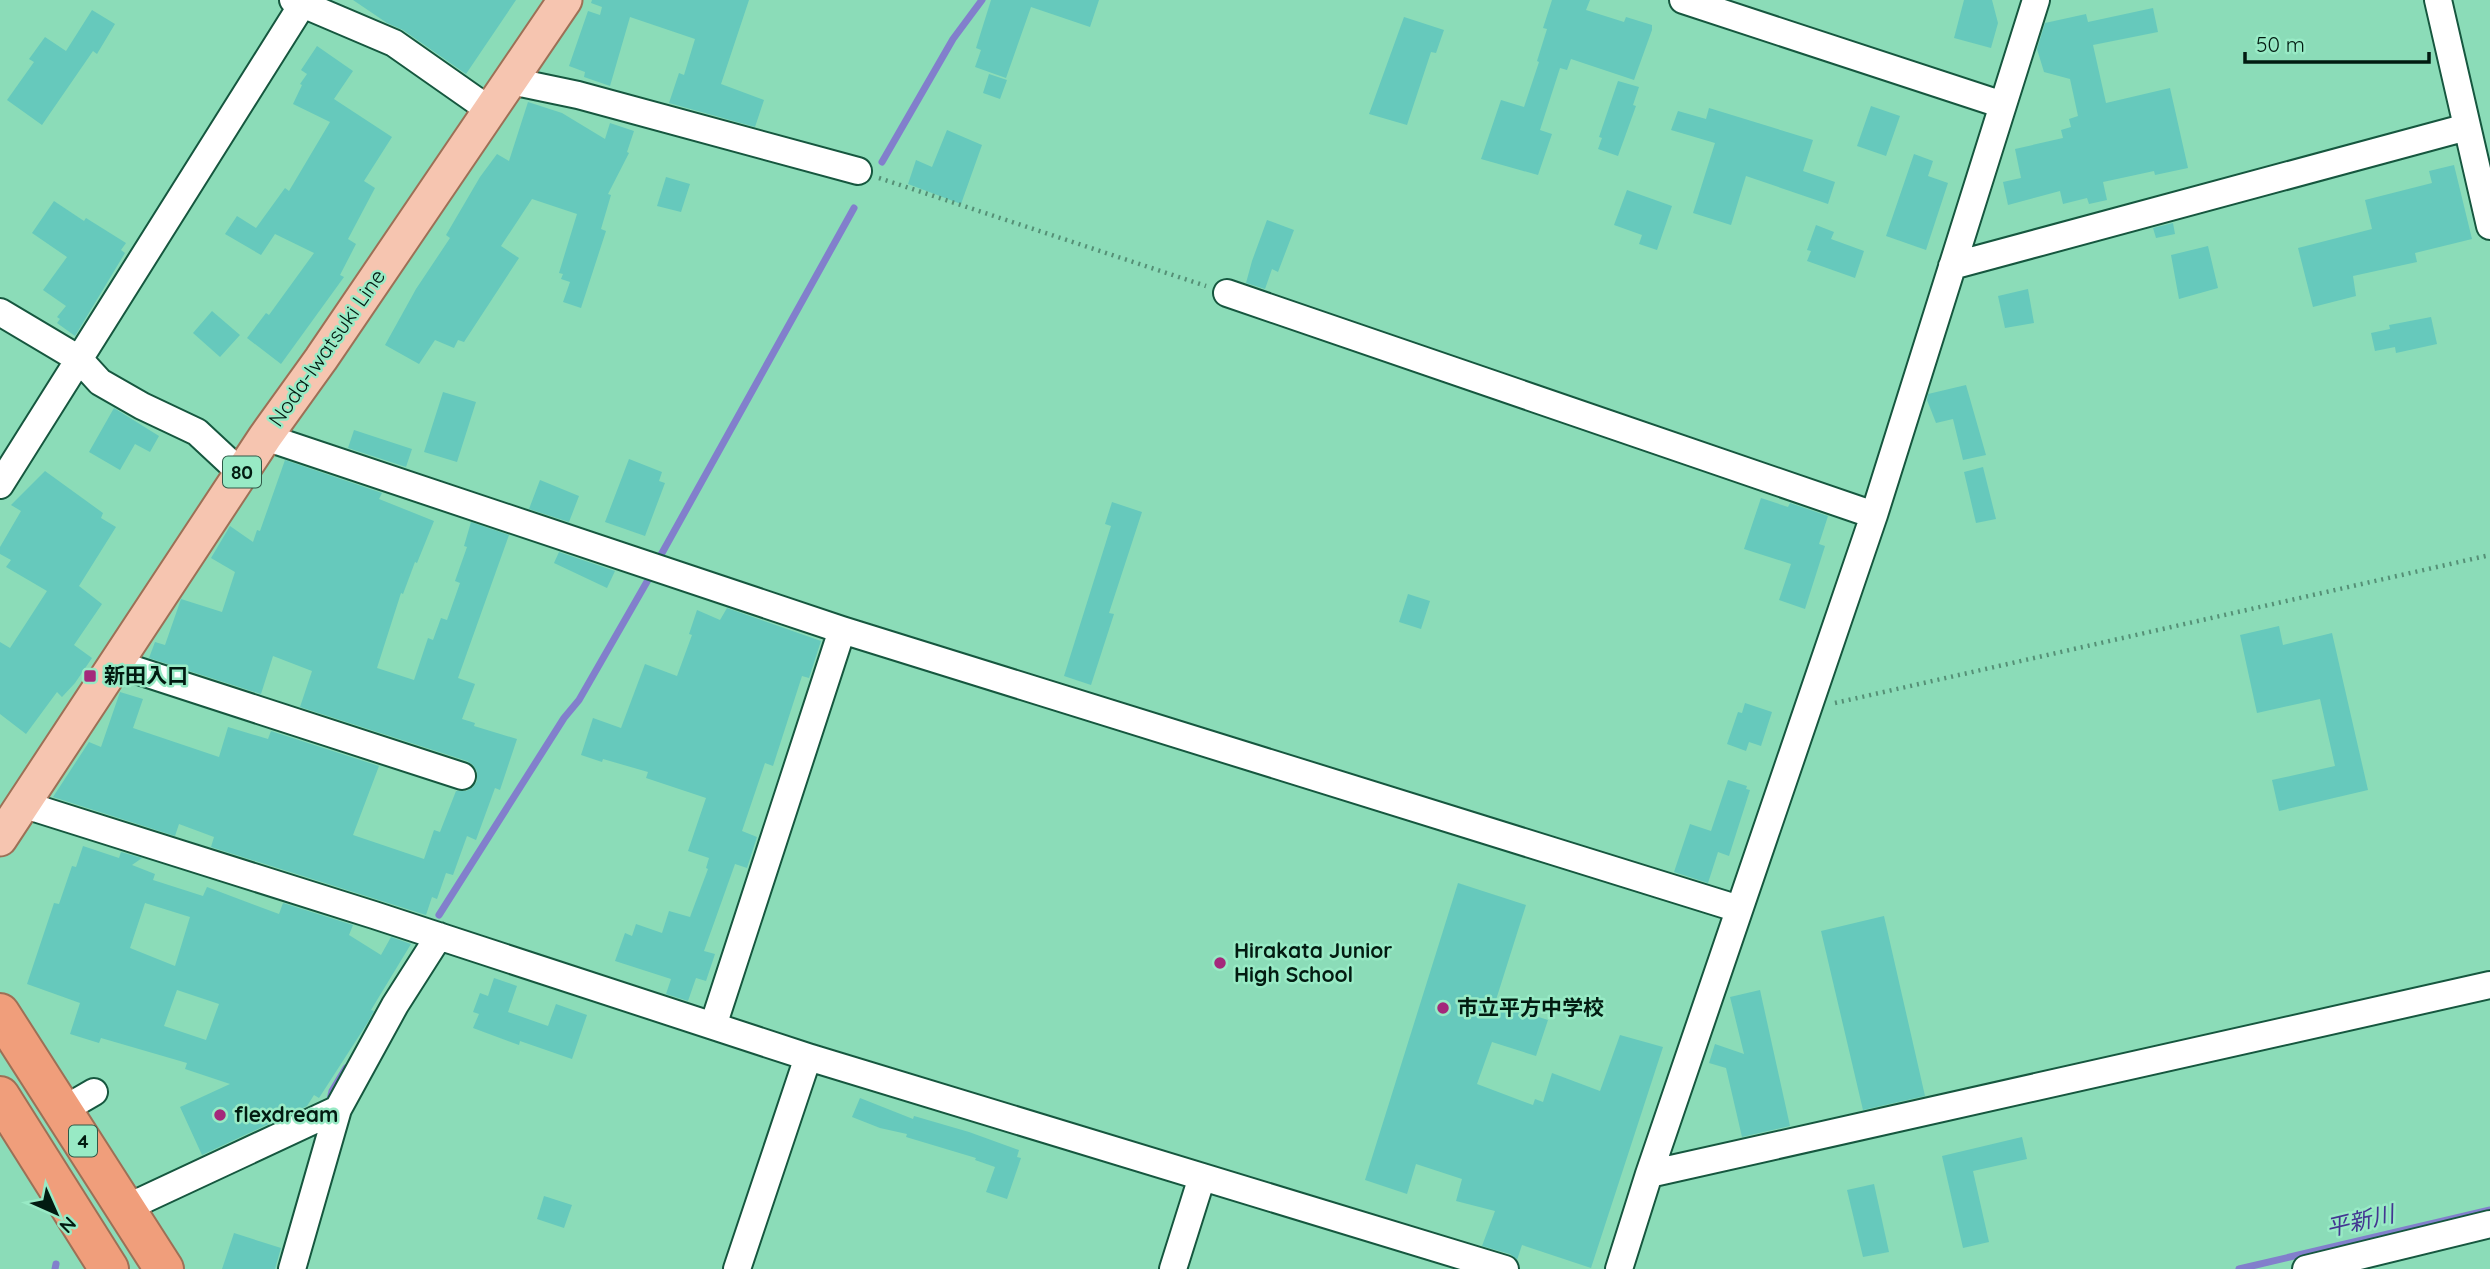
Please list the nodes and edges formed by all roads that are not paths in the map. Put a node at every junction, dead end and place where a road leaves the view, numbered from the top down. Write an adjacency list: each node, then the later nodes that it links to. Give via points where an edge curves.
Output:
1 (1683, 0): 7 (street)
2 (2036, 0): 7 (street)
3 (2438, 0): 9 (street)
4 (563, 1): 6 (main road, Noda-Iwatsuki Line / 80)
5 (299, 2): 8 (street, via 394,43); 15 (street)
6 (511, 82): 8 (main road, Noda-Iwatsuki Line / 80); 10 (street, via 579,95)
7 (2003, 105): 12 (street)
8 (491, 111): 16 (main road, Noda-Iwatsuki Line / 80)
9 (2467, 127): 11 (street); 12 (street)
10 (858, 171)
11 (2490, 226)
12 (1952, 266): 19 (street)
13 (1227, 292): 19 (street)
14 (0, 312): 15 (street)
15 (79, 359): 17 (street, via 100,382 197,432); 18 (street)
16 (265, 437): 17 (main road, Noda-Iwatsuki Line / 80); 20 (street)
17 (241, 472): 21 (main road, Noda-Iwatsuki Line / 80)
18 (0, 485)
19 (1874, 515): 25 (street)
20 (842, 630): 25 (street); 29 (street)
21 (114, 663): 22 (street); 23 (main road, Noda-Iwatsuki Line / 80)
22 (462, 776)
23 (22, 804): 24 (main road, Noda-Iwatsuki Line / 80); 26 (street)
24 (0, 839)
25 (1739, 909): 33 (street)
26 (439, 936): 29 (street); 32 (street)
27 (2490, 985): 33 (street)
28 (0, 1013): 35 (highway, 4, via 79,1101)
29 (713, 1026): 30 (street)
30 (808, 1057): 34 (street); 41 (street)
31 (0, 1096): 38 (highway, 4)
32 (337, 1110): 35 (street); 40 (street)
33 (1649, 1174): 44 (street)
34 (1202, 1177): 42 (street); 43 (street)
35 (126, 1208): 39 (highway, 4)
36 (2476, 1233): 37 (street)
37 (2361, 1262): 45 (street)
38 (109, 1269)
39 (164, 1269)
40 (292, 1269)
41 (737, 1269)
42 (1173, 1269)
43 (1505, 1269)
44 (1619, 1269)
45 (2306, 1269)

